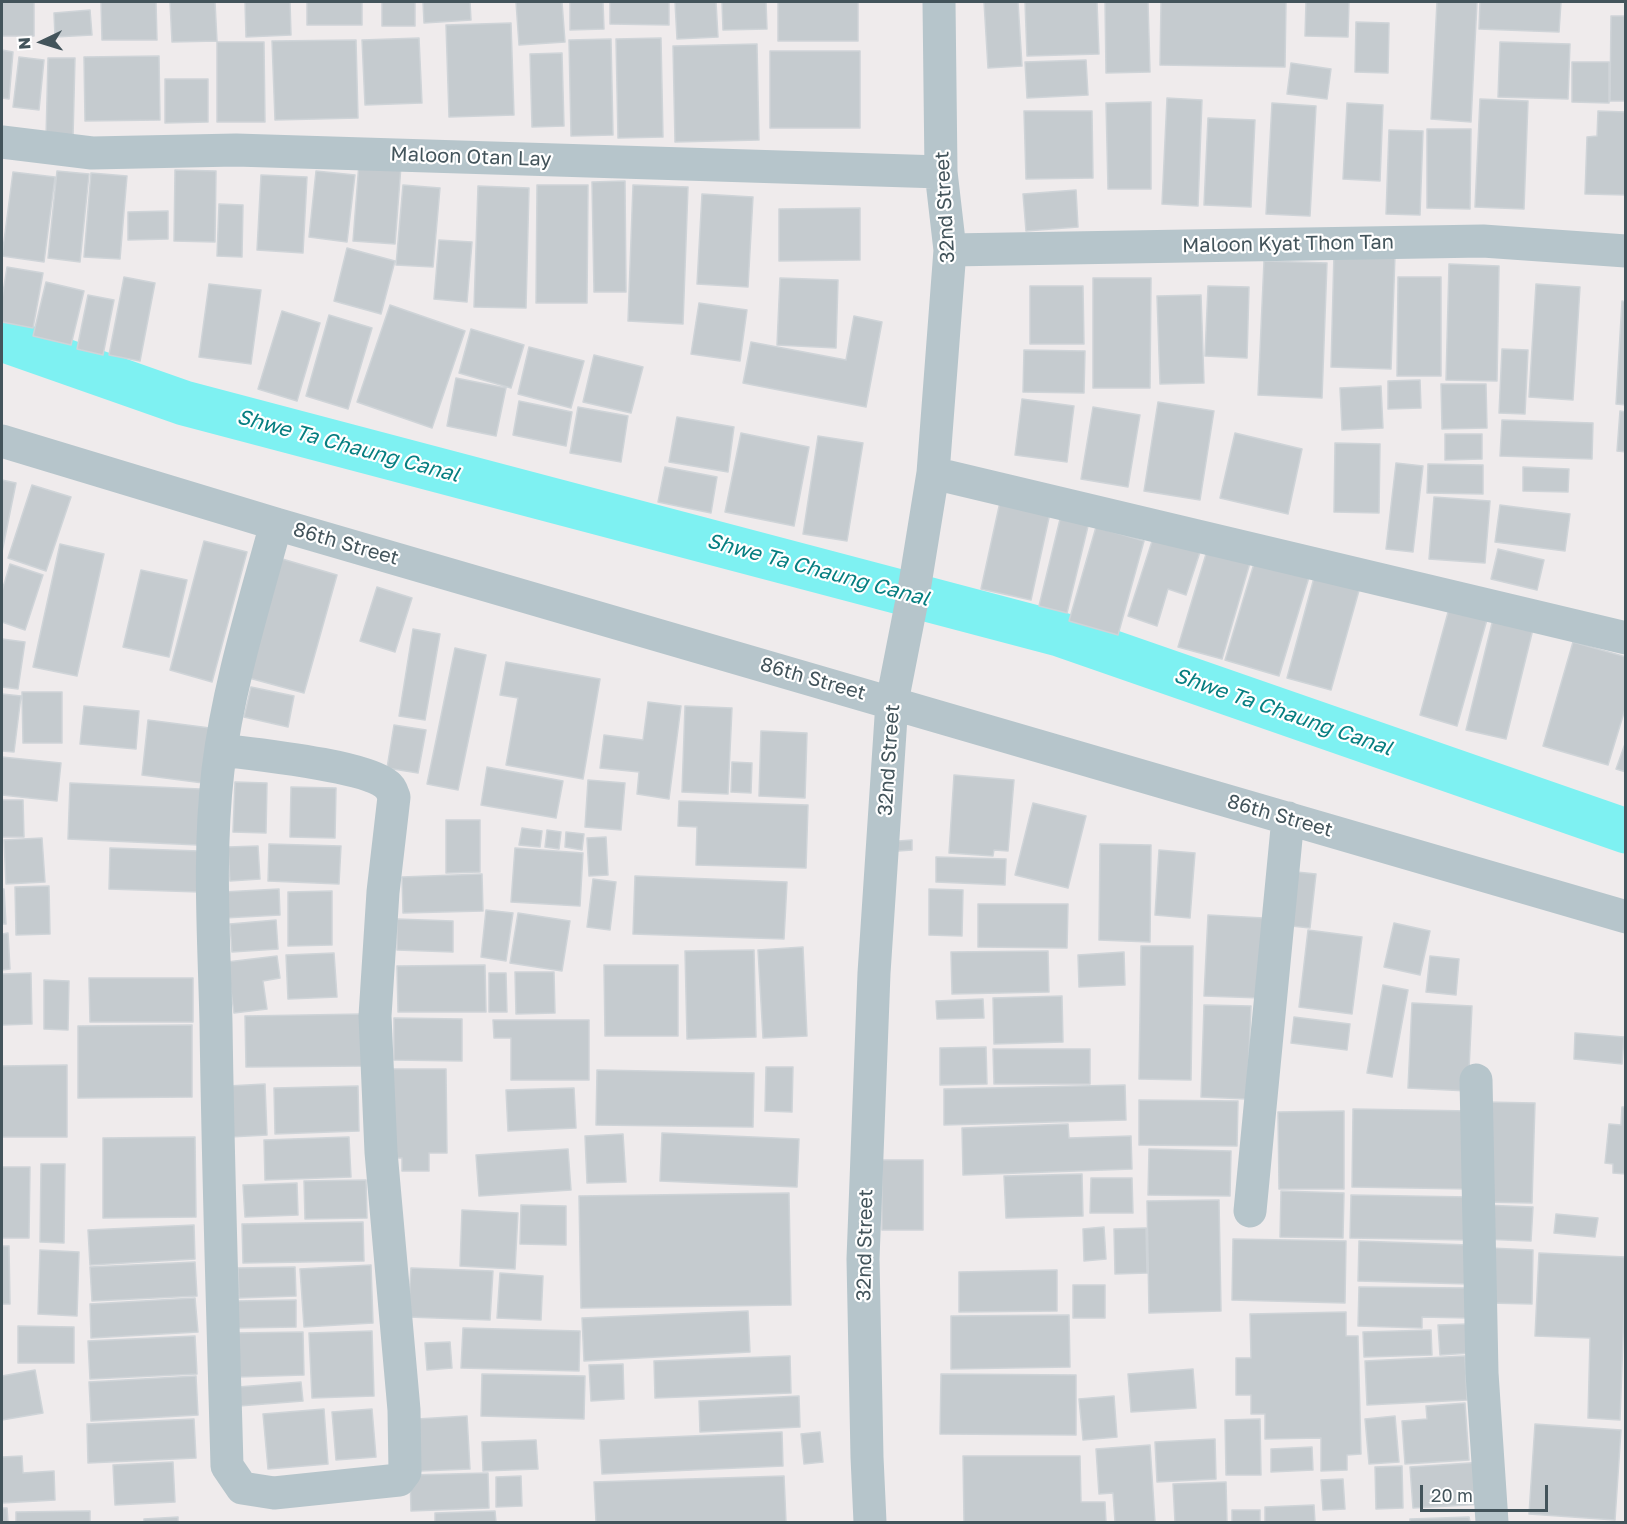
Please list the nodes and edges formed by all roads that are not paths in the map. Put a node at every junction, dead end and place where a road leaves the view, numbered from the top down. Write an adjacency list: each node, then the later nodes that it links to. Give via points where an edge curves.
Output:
1 (939, 2): 3 (street, 32nd Street)
2 (2, 142): 3 (street, Maloon Otan Lay, via 93,153 236,150)
3 (941, 172): 4 (street, 32nd Street)
4 (950, 250): 5 (street, Maloon Kyat Thon Tan, via 1483,241); 7 (street, 32nd Street)
5 (1626, 251)
6 (2, 441): 8 (street, 86th Street)
7 (933, 473): 9 (street); 10 (street, 32nd Street)
8 (276, 524): 10 (street, 86th Street); 11 (street)
9 (1626, 638)
10 (892, 702): 12 (street, 86th Street); 16 (street, 32nd Street, via 874,973 862,1259)
11 (222, 750): 11 (street, via 213,840 227,1467 242,1488 274,1493 399,1479 405,1472 404,1410 381,1152 375,1016 394,797 380,781 337,766)
12 (1288, 818): 13 (street, 86th Street); 15 (street)
13 (1626, 917)
14 (1476, 1080): 17 (street, via 1482,1362)
15 (1250, 1211)
16 (870, 1522)
17 (1492, 1522)

